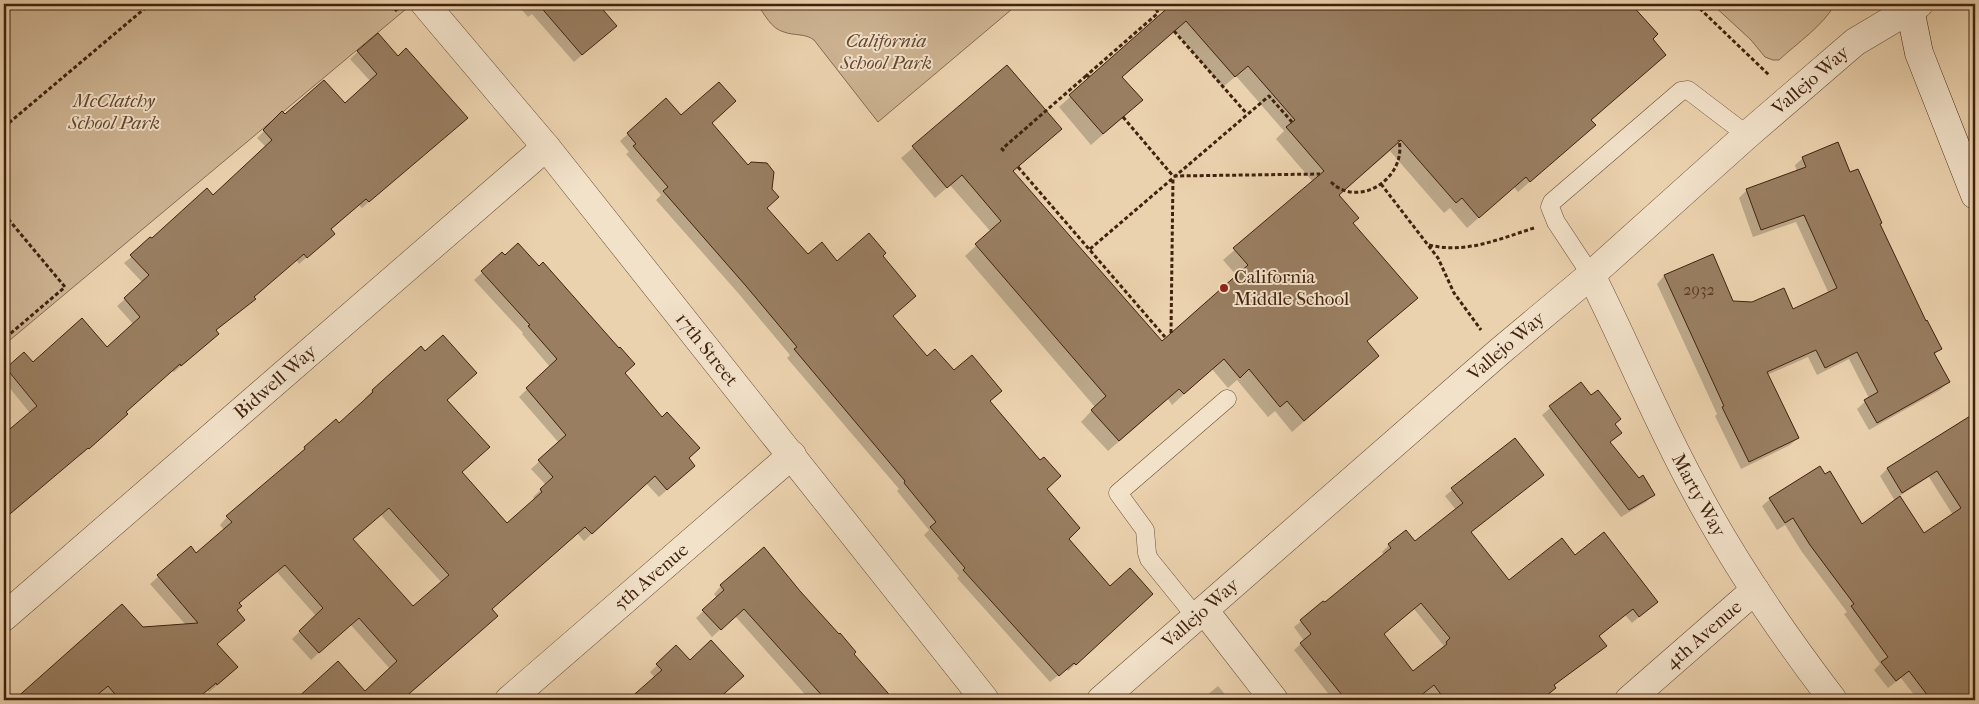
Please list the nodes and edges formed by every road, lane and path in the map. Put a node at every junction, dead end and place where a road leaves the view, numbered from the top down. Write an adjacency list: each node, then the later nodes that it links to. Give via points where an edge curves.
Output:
1 (150, 4): 13 (path)
2 (390, 4): 7 (path)
3 (425, 4): 16 (street, 17th Street)
4 (1154, 4): 17 (path, via 1159,13 1002,149)
5 (1695, 4): 9 (path)
6 (1913, 5): 14 (street, Vallejo Way, via 1855,42); 23 (street, via 1919,53)
7 (397, 11)
8 (1174, 31): 10 (path)
9 (1769, 75)
10 (1247, 114): 12 (path, via 1269,96); 20 (path)
11 (1123, 117): 20 (path)
12 (1292, 122)
13 (4, 127)
14 (1747, 135): 25 (lane, via 1688,90 1681,91 1552,202 1550,207); 28 (street, Vallejo Way)
15 (1399, 140): 22 (path, via 1400,158 1386,182)
16 (546, 147): 34 (street, 17th Street); 37 (street, Bidwell Way)
17 (1004, 151)
18 (1018, 167): 27 (path)
19 (1320, 174): 20 (path)
20 (1173, 176): 27 (path); 29 (path)
21 (1331, 182): 22 (path, via 1346,190 1360,192)
22 (1381, 184): 26 (path)
23 (1975, 194)
24 (4, 214): 31 (path, via 65,287)
25 (1556, 222): 26 (path, via 1479,245 1446,248); 28 (lane)
26 (1428, 244): 32 (path, via 1460,302)
27 (1090, 249): 30 (path)
28 (1591, 275): 32 (street, Vallejo Way); 35 (street, Marty Way, via 1692,486)
29 (1171, 332)
30 (1165, 337)
31 (4, 339)
32 (1499, 352): 36 (street, Vallejo Way)
33 (1227, 399): 36 (lane, via 1118,493 1145,530 1149,559)
34 (792, 455): 38 (street, 5th Avenue); 39 (street, 17th Street)
35 (1755, 590): 42 (street, 4th Avenue); 43 (street, Marty Way)
36 (1200, 613): 40 (street, Vallejo Way); 41 (street)
37 (4, 617)
38 (509, 700)
39 (985, 700)
40 (1101, 700)
41 (1274, 700)
42 (1629, 700)
43 (1833, 700)

